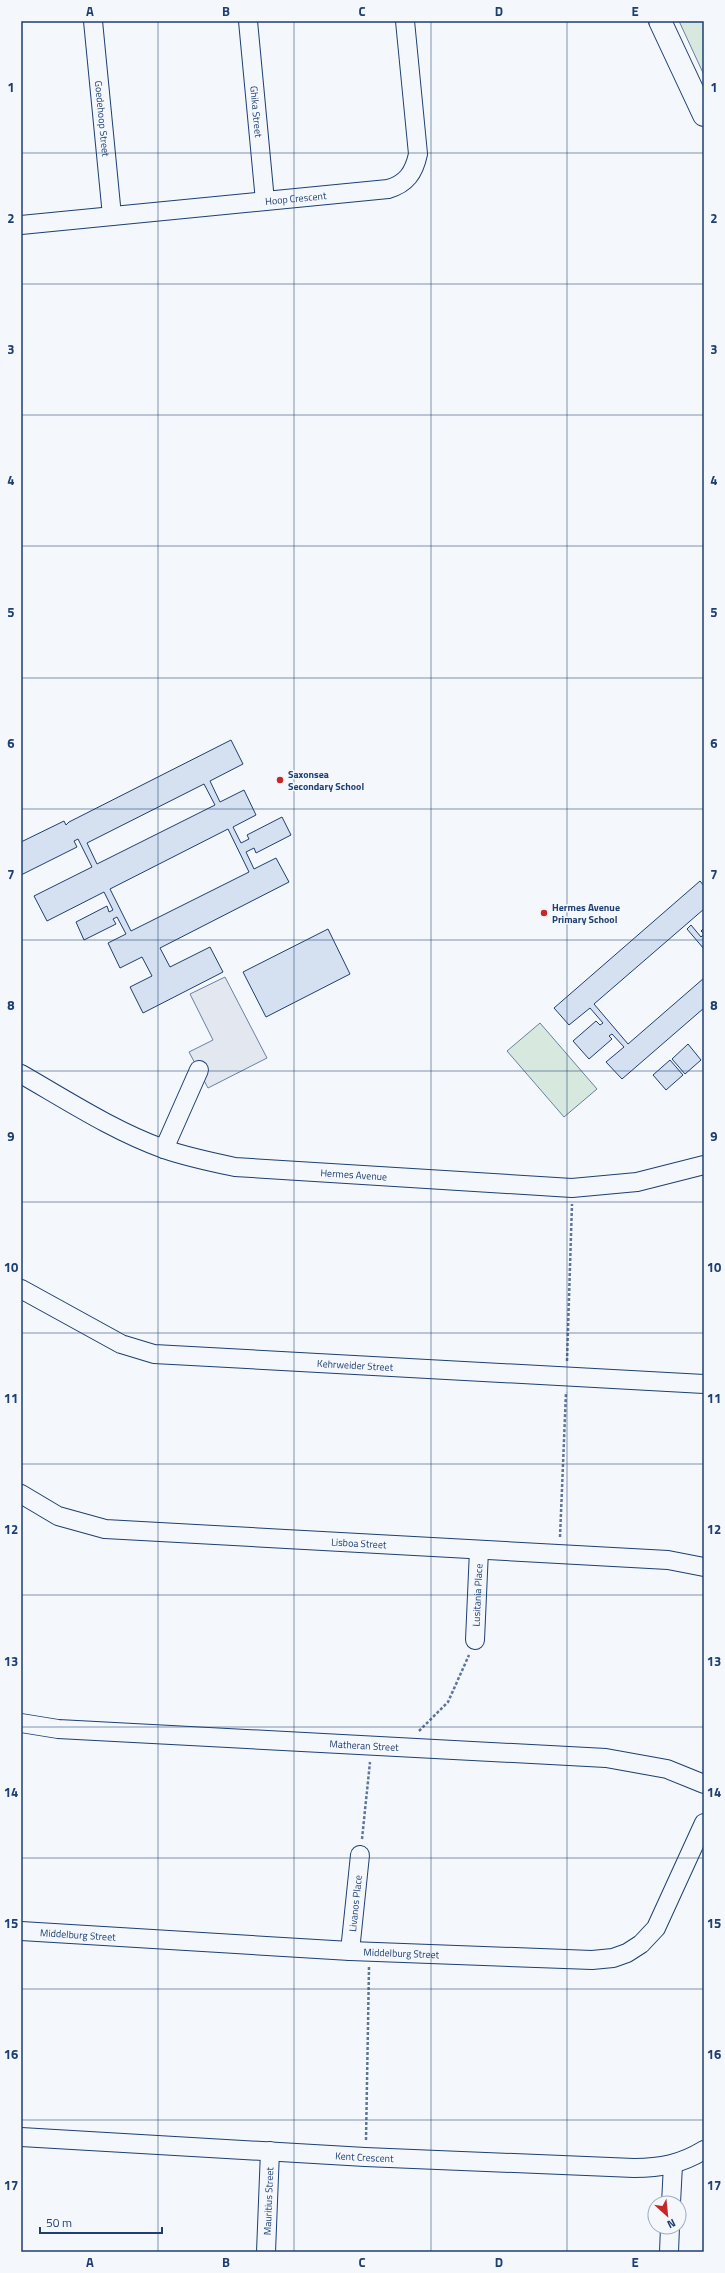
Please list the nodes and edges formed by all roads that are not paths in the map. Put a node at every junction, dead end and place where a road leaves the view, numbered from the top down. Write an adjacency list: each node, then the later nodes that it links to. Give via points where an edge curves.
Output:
1 (93, 21): 7 (street, Goedehoop Street)
2 (248, 21): 6 (street, Ghika Street)
3 (406, 21): 6 (street, Hoop Crescent, via 418,154 410,176 401,184 388,189)
4 (660, 21): 5 (main road)
5 (704, 115)
6 (265, 201): 7 (street, Hoop Crescent)
7 (112, 216): 8 (street, Hoop Crescent)
8 (21, 225)
9 (199, 1070): 11 (street)
10 (21, 1074): 11 (street, Hermes Avenue, via 113,1126)
11 (164, 1149): 12 (street, Hermes Avenue, via 211,1162 260,1170 572,1188 638,1182)
12 (704, 1165)
13 (21, 1289): 14 (street, Kehrweider Street, via 121,1344 154,1354)
14 (704, 1384)
15 (21, 1494): 16 (street, Lisboa Street, via 58,1516 105,1529)
16 (479, 1550): 17 (street, Lisboa Street, via 668,1560); 18 (street, Lusitania Place)
17 (704, 1567)
18 (475, 1640)
19 (21, 1723): 20 (street, Matheran Street, via 58,1729 606,1758 667,1769)
20 (704, 1784)
21 (704, 1824): 24 (street, Middelburg Street, via 656,1928 641,1944 627,1953 613,1958 592,1960)
22 (360, 1855): 24 (street, Livanos Place)
23 (21, 1931): 24 (street, Middelburg Street)
24 (350, 1951)
25 (21, 2137): 27 (street, Kent Crescent)
26 (704, 2150): 28 (street, Kent Crescent)
27 (270, 2151): 28 (street, Kent Crescent, via 634,2168); 31 (street, Mauritius Street)
28 (673, 2165): 29 (street)
29 (671, 2195)
30 (670, 2235): 32 (street)
31 (266, 2252)
32 (669, 2252)

